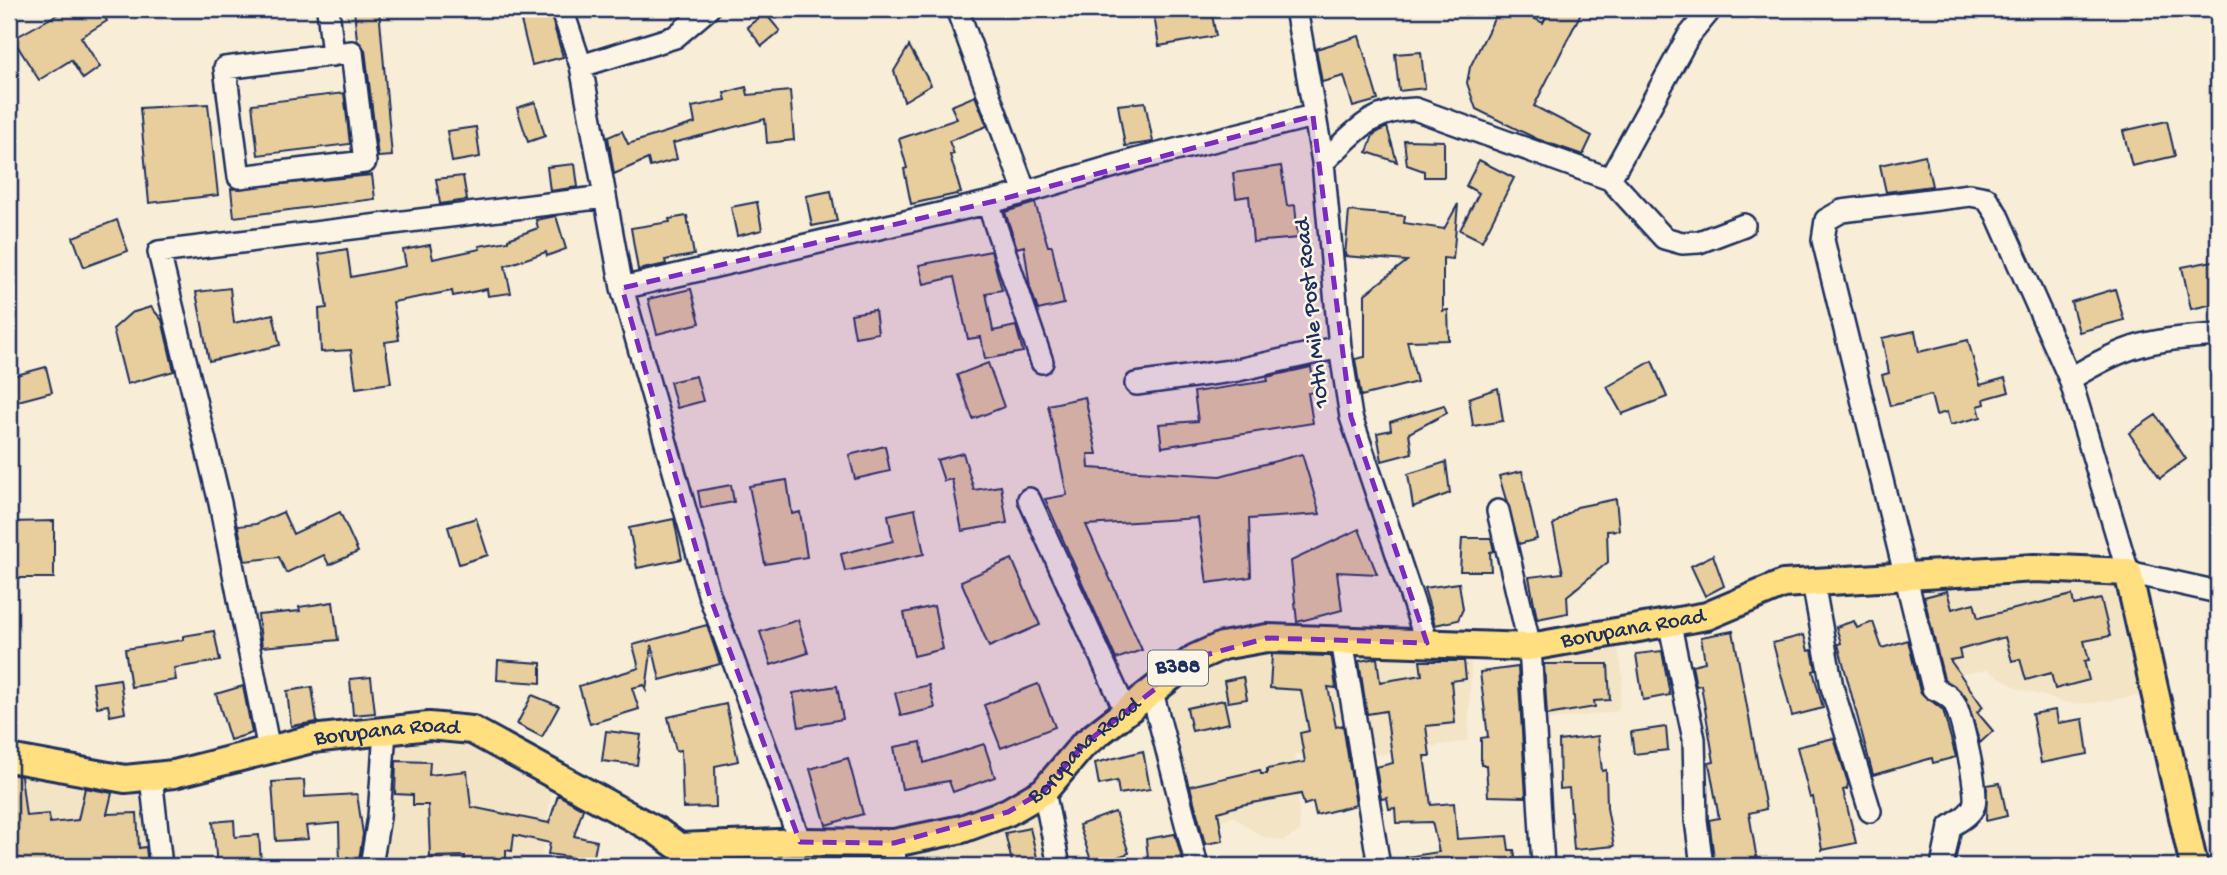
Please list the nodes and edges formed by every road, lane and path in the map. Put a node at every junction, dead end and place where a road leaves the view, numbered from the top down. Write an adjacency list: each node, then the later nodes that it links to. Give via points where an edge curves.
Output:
1 (328, 9): 7 (street)
2 (562, 9): 8 (street)
3 (957, 9): 12 (street)
4 (1296, 9): 9 (street, 10th Mile Post Road)
5 (1711, 9): 11 (street, via 1688,37)
6 (703, 10): 8 (street, via 675,37)
7 (333, 55): 7 (street, via 352,52 365,162 239,177 225,68)
8 (580, 66): 13 (street)
9 (1313, 116): 10 (street, 10th Mile Post Road); 12 (street)
10 (1323, 162): 11 (street, via 1370,120 1390,109 1415,108); 18 (street, 10th Mile Post Road)
11 (1610, 179): 15 (street, via 1664,238 1699,242)
12 (1025, 192): 14 (street)
13 (605, 197): 16 (street); 35 (street, via 159,252 220,503)
14 (988, 203): 16 (street); 19 (street)
15 (1744, 225)
16 (622, 288): 40 (street, via 709,594)
17 (2218, 335): 20 (street, via 2136,344)
18 (1340, 346): 21 (street, via 1238,370); 30 (street, 10th Mile Post Road, via 1351,417)
19 (1042, 362)
20 (2070, 379): 24 (street); 25 (street, via 1986,198 1970,195 1842,211 1826,220 1823,240)
21 (1136, 384)
22 (1029, 499): 33 (street)
23 (1498, 511): 31 (street)
24 (2128, 572): 25 (main road, Borupana Road / B388, via 2035,568); 27 (street); 51 (main road)
25 (1904, 575): 26 (main road, Borupana Road / B388); 50 (street, via 1933,688 1955,705 1976,801 1972,810 1950,827)
26 (1813, 582): 28 (main road, Borupana Road / B388, via 1783,584 1707,616); 39 (street, via 1832,687)
27 (2218, 592)
28 (1669, 621): 31 (main road, Borupana Road / B388); 49 (street, via 1694,739)
29 (1342, 640): 30 (main road, Borupana Road / B388); 32 (main road, Borupana Road / B388, via 1267,638 1222,646 1178,669); 47 (street)
30 (1427, 643): 31 (main road, Borupana Road / B388)
31 (1530, 647): 48 (street)
32 (1152, 692): 33 (main road, Borupana Road / B388); 46 (street)
33 (1126, 712): 38 (main road, Borupana Road / B388, via 1083,745)
34 (385, 730): 35 (main road, Borupana Road / B388, via 312,739); 41 (main road, Borupana Road / B388, via 429,726 472,730 679,847); 44 (street)
35 (269, 750): 37 (main road, Borupana Road / B388)
36 (9, 758): 37 (main road, Borupana Road / B388, via 125,779)
37 (151, 777): 43 (street)
38 (1044, 791): 42 (main road, Borupana Road / B388, via 1008,812); 45 (street)
39 (1870, 811)
40 (800, 842): 41 (main road, Borupana Road / B388); 42 (main road, Borupana Road / B388)
41 (767, 855)
42 (895, 855)
43 (161, 866)
44 (371, 866)
45 (1059, 866)
46 (1197, 866)
47 (1380, 866)
48 (1543, 866)
49 (1702, 866)
50 (1942, 866)
51 (2194, 866)

